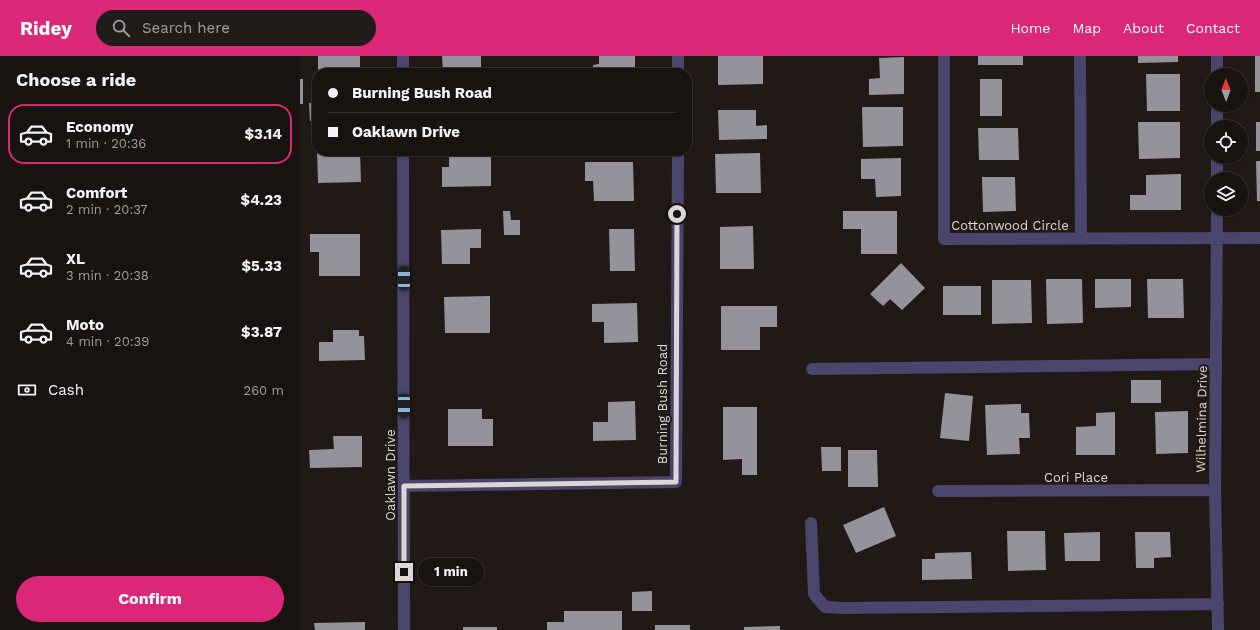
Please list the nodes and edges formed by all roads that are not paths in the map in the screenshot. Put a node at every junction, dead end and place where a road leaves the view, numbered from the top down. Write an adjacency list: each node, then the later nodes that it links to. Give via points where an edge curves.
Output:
1 (403, 56): 6 (street)
2 (678, 56): 7 (street)
3 (944, 56): 13 (street, Cottonwood Circle, via 944,239)
4 (1080, 56): 13 (street)
5 (1217, 56): 8 (street)
6 (403, 68)
7 (678, 68)
8 (1217, 68)
9 (403, 156): 17 (street, Oaklawn Drive)
10 (678, 156): 17 (street, Burning Bush Road, via 676,482)
11 (1217, 216): 14 (street, Wilhelmina Drive)
12 (1260, 238): 14 (street, Cottonwood Circle)
13 (1081, 239): 14 (street, Cottonwood Circle)
14 (1217, 239): 15 (street, Wilhelmina Drive)
15 (1216, 364): 16 (street); 18 (street, Wilhelmina Drive)
16 (812, 369)
17 (404, 486): 22 (street, Oaklawn Drive)
18 (1215, 490): 19 (street, Cori Place); 21 (street, Wilhelmina Drive)
19 (938, 491)
20 (811, 523): 21 (street, via 814,594 825,607)
21 (1218, 604): 23 (street, Wilhelmina Drive)
22 (404, 630)
23 (1218, 630)

